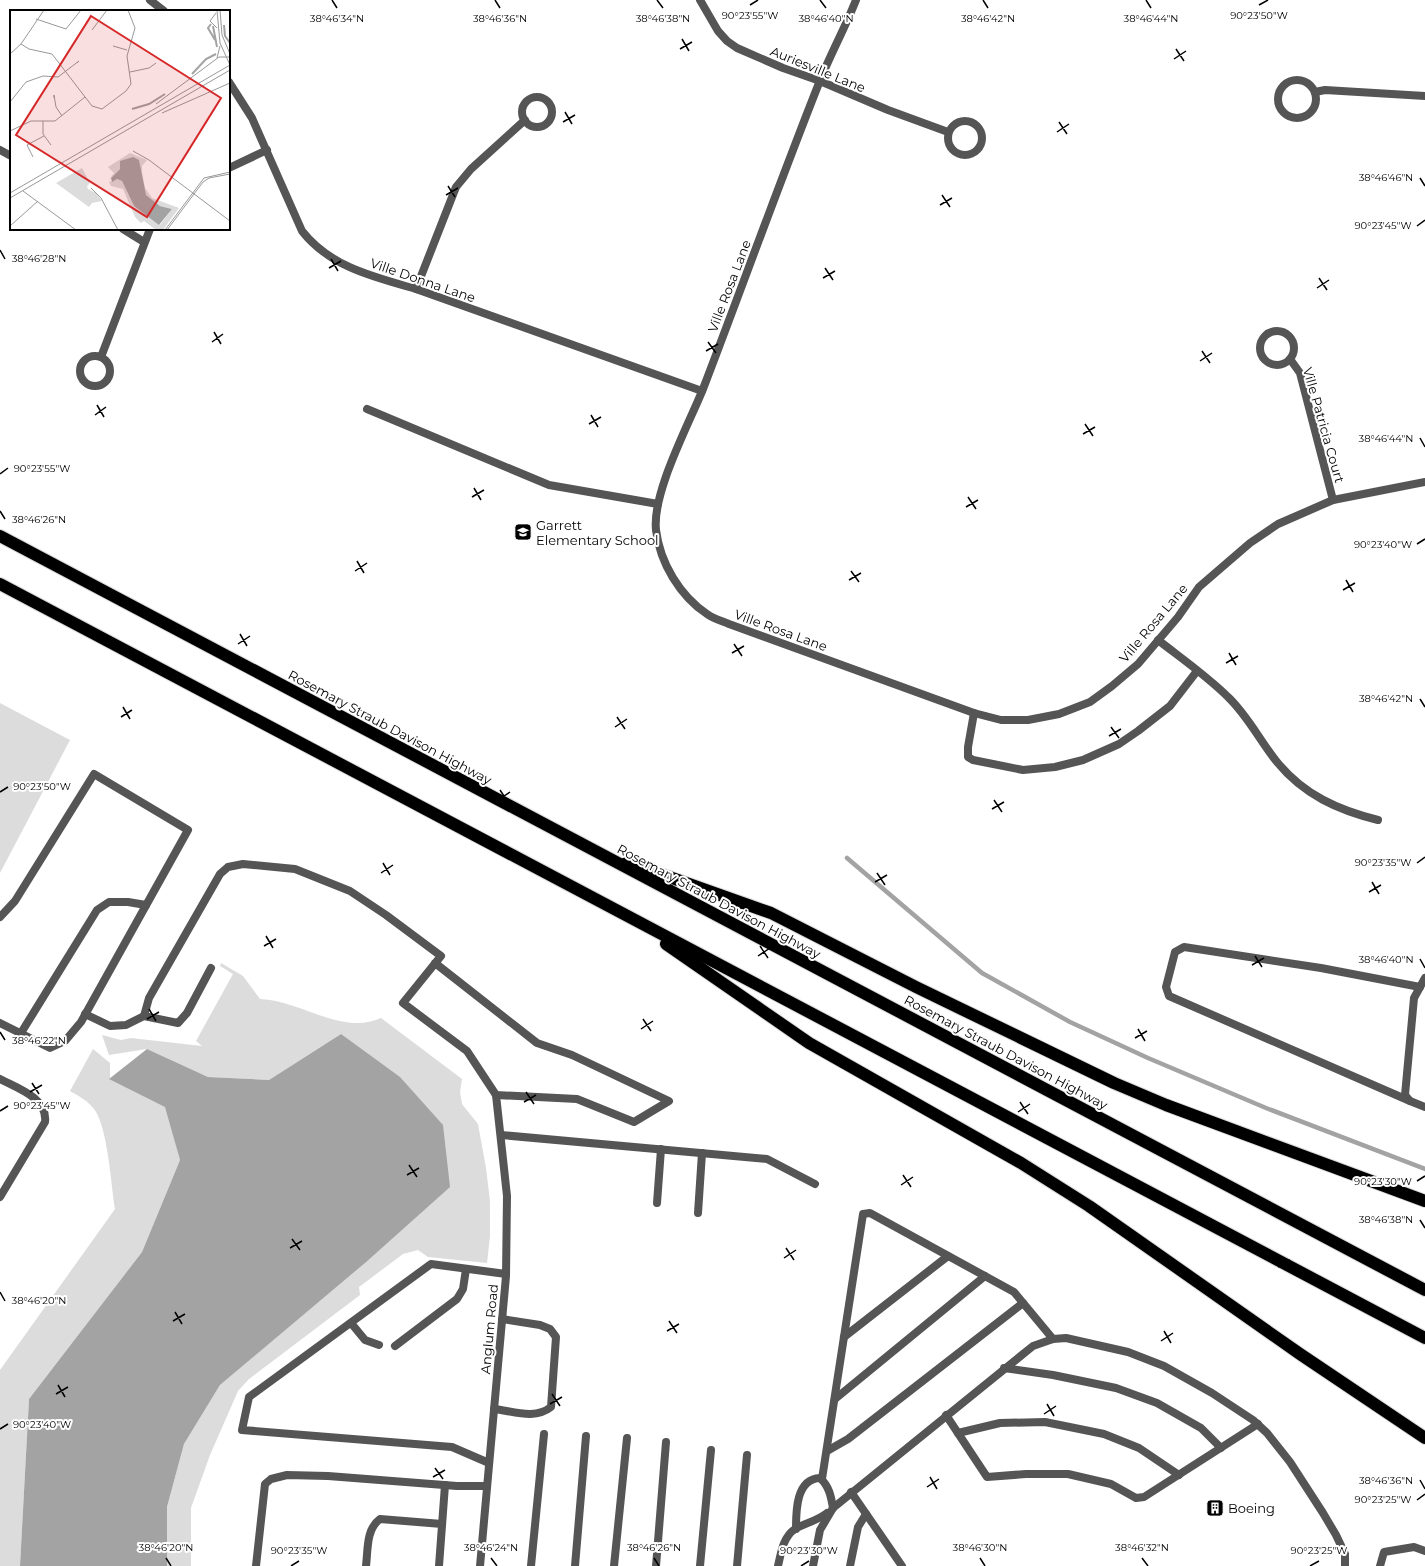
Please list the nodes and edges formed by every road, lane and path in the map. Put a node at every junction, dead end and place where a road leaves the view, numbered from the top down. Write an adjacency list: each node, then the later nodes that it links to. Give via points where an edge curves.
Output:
1 (150, 0): 4 (street)
2 (700, 0): 5 (street, Auriesville Lane, via 718,31 732,45 758,58)
3 (856, 0): 5 (street, Ville Rosa Lane)
4 (163, 10)
5 (820, 81): 10 (street, Auriesville Lane); 21 (street, Ville Rosa Lane)
6 (230, 84): 12 (street, Ville Donna Lane, via 252,118)
7 (1315, 92): 7 (street, via 1305,82 1291,81 1280,90 1279,105 1289,116 1303,117 1314,107); 8 (street, via 1325,90)
8 (1425, 96)
9 (525, 120): 18 (street, via 471,169 456,187)
10 (948, 132): 10 (street, via 949,145 959,154 972,154 981,144 981,130 971,122 958,122)
11 (0, 150): 13 (street)
12 (267, 150): 14 (street); 18 (street, Ville Donna Lane, via 302,231 313,245 326,255 352,268)
13 (10, 155)
14 (230, 168)
15 (125, 230): 17 (street)
16 (150, 230): 17 (street)
17 (144, 242): 19 (street)
18 (416, 290): 21 (street, Ville Donna Lane)
19 (102, 357)
20 (1290, 359): 20 (street, Ville Patricia Court, via 1293,346 1287,335 1274,332 1263,338 1260,351 1266,362 1279,365); 24 (street, Ville Patricia Court, via 1300,373)
21 (702, 391): 25 (street, Ville Rosa Lane)
22 (367, 409): 25 (street, via 549,485)
23 (1425, 482): 24 (street, Ville Rosa Lane)
24 (1334, 500): 28 (street, Ville Rosa Lane, via 1278,524 1250,542 1199,587)
25 (658, 504): 30 (street, Ville Rosa Lane, via 656,530 661,554 672,578 688,599 708,615)
26 (0, 536): 32 (highway, Rosemary Straub Davison Highway)
27 (0, 584): 34 (highway)
28 (1158, 640): 29 (street); 30 (street, Ville Rosa Lane, via 1138,664 1090,702 1059,714 1028,720 1000,720)
29 (1197, 671): 30 (street, via 1170,706 1119,744 1083,760 1055,767 1023,770 968,757); 31 (street, via 1228,697 1247,718 1278,763 1294,780 1330,805)
30 (974, 713)
31 (1378, 820)
32 (585, 847): 53 (highway, via 771,913 983,1020 1166,1105); 60 (highway, Rosemary Straub Davison Highway)
33 (146, 905): 35 (street, via 188,830 94,774 15,902); 40 (street); 43 (street, via 109,902 97,910)
34 (624, 914): 65 (highway); 78 (highway, via 809,1043 1021,1163 1089,1206)
35 (0, 917)
36 (435, 963): 41 (street, via 441,956 350,891 295,869 243,864 228,867 220,874 149,998); 45 (street, via 403,1003 467,1052); 45 (street, via 537,1043 572,1055 669,1101 634,1122 577,1098)
37 (211, 968): 41 (street, via 187,1013 178,1023)
38 (1425, 978): 39 (street)
39 (1420, 987): 46 (street, via 1414,998 1405,1095); 46 (street, via 1321,968 1184,947 1176,952 1166,988 1169,996)
40 (85, 1014): 41 (street, via 110,1026 126,1025); 43 (street, via 65,1041 50,1048)
41 (144, 1016)
42 (0, 1023): 43 (street)
43 (22, 1034)
44 (0, 1079): 52 (street, via 37,1099 46,1115 45,1122)
45 (496, 1095): 48 (street, Anglum Road)
46 (1410, 1101): 47 (street)
47 (1425, 1106)
48 (501, 1135): 49 (street); 58 (street, Anglum Road, via 507,1196)
49 (660, 1150): 50 (street); 54 (street)
50 (702, 1153): 51 (street, via 767,1159); 55 (street)
51 (814, 1184)
52 (0, 1197)
53 (1425, 1201)
54 (657, 1202)
55 (698, 1214)
56 (948, 1256): 59 (street); 64 (street); 64 (street, via 870,1213 863,1214)
57 (466, 1269): 58 (street); 63 (street, via 431,1264); 68 (street, via 463,1289 457,1299)
58 (506, 1274): 62 (street, Anglum Road)
59 (985, 1276): 61 (street, via 1014,1292); 70 (street)
60 (1425, 1290)
61 (1023, 1303): 66 (street); 82 (street, via 848,1439)
62 (502, 1319): 71 (street, Anglum Road); 71 (street, via 540,1325 550,1330 556,1338 551,1407 537,1415)
63 (351, 1323): 67 (street, via 365,1340); 84 (street, via 249,1397 242,1430 452,1447)
64 (844, 1337): 70 (street)
65 (1425, 1338)
66 (1053, 1339): 69 (street, via 1033,1346); 73 (street, via 1066,1338 1128,1352 1164,1366 1212,1393)
67 (379, 1345)
68 (395, 1346)
69 (1004, 1368): 72 (street); 80 (street, via 1053,1375 1109,1387 1144,1398 1201,1428)
70 (835, 1399): 82 (street)
71 (494, 1409): 84 (street, Anglum Road)
72 (946, 1415): 74 (street); 89 (street)
73 (1258, 1424): 80 (street); 109 (street, via 1290,1462 1323,1513 1345,1554)
74 (958, 1433): 85 (street, via 1000,1423 1045,1422 1104,1434 1139,1448); 85 (street, via 987,1477 1068,1474 1111,1484 1136,1498 1144,1496)
75 (544, 1434): 99 (street)
76 (586, 1436): 100 (street)
77 (627, 1438): 101 (street)
78 (1425, 1438)
79 (666, 1442): 102 (street)
80 (1221, 1448): 85 (street)
81 (711, 1450): 103 (street)
82 (827, 1451): 86 (street)
83 (747, 1455): 104 (street)
84 (489, 1462): 88 (street, Anglum Road)
85 (1179, 1474)
86 (822, 1479): 90 (street, via 830,1492); 93 (street, via 814,1478 808,1482 798,1496)
87 (445, 1485): 88 (street); 92 (street); 95 (street, via 328,1476 287,1475 272,1479 265,1484)
88 (487, 1486): 98 (street, Anglum Road)
89 (851, 1492): 90 (street); 91 (street)
90 (833, 1508): 93 (street, via 814,1522); 106 (street, via 820,1530)
91 (866, 1514): 107 (street, via 858,1527); 108 (street)
92 (442, 1524): 96 (street, via 380,1519 373,1524 370,1533); 97 (street)
93 (796, 1528): 105 (street, via 784,1543)
94 (1425, 1551): 110 (street, via 1414,1547 1384,1552)
95 (256, 1566)
96 (366, 1566)
97 (438, 1566)
98 (480, 1566)
99 (531, 1566)
100 (575, 1566)
101 (614, 1566)
102 (656, 1566)
103 (700, 1566)
104 (738, 1566)
105 (778, 1566)
106 (813, 1566)
107 (850, 1566)
108 (902, 1566)
109 (1345, 1566)
110 (1380, 1566)

